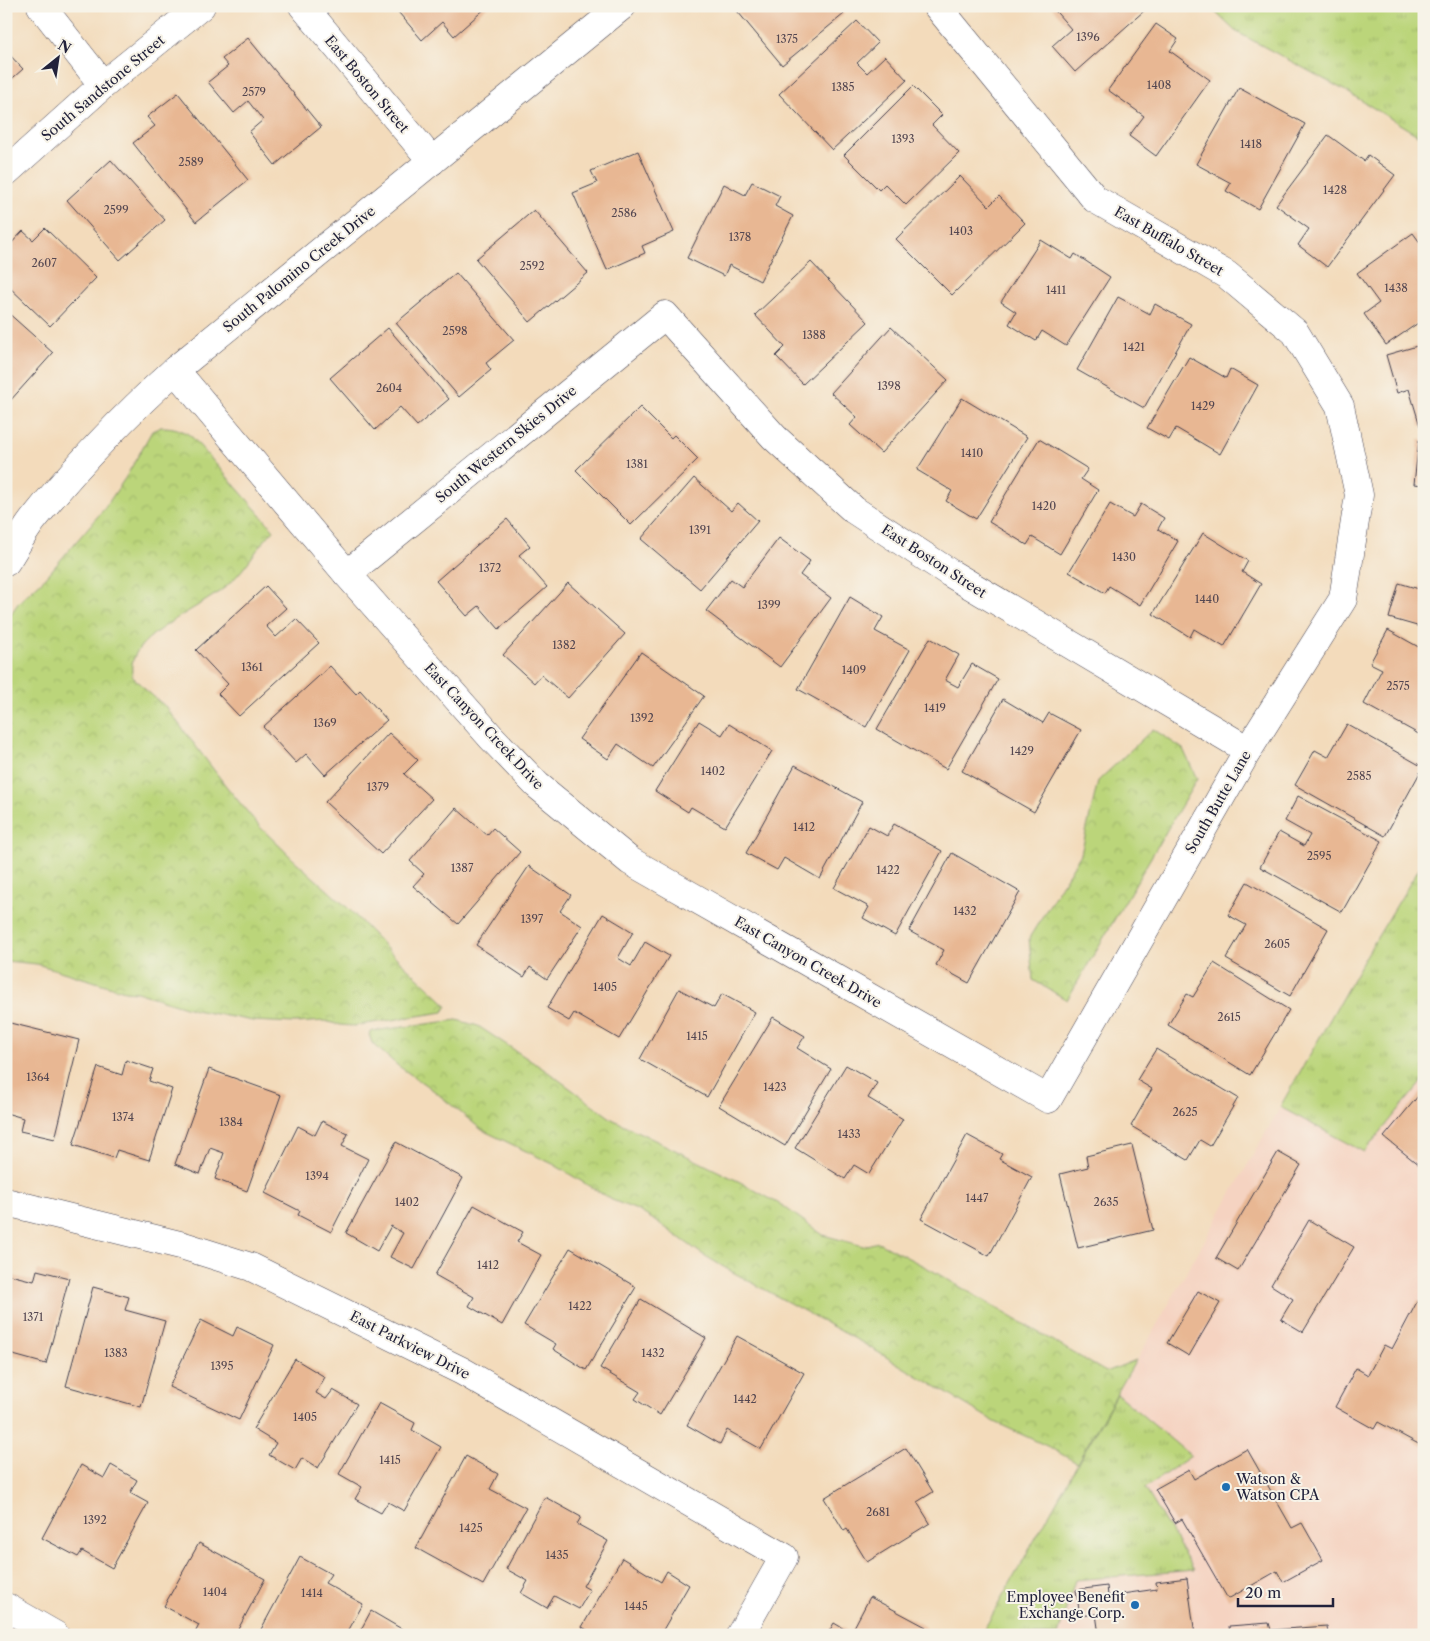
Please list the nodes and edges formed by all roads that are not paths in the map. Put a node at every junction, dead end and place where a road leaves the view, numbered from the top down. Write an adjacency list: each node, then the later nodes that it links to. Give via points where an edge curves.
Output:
1 (41, 6): 6 (street)
2 (201, 6): 6 (street, South Sandstone Street)
3 (303, 6): 7 (street, East Boston Street)
4 (622, 6): 7 (street, South Palomino Creek Drive)
5 (937, 6): 11 (street, East Buffalo Street, via 1095,199 1227,275 1295,332 1340,406)
6 (103, 85): 8 (street, South Sandstone Street)
7 (432, 161): 10 (street, South Palomino Creek Drive)
8 (6, 172)
9 (665, 315): 13 (street, South Western Skies Drive); 14 (street, East Boston Street, via 774,437 854,510 950,573)
10 (175, 370): 12 (street, South Palomino Creek Drive, via 128,413 74,472 32,521); 13 (street, East Canyon Creek Drive)
11 (1359, 495): 14 (street, South Butte Lane, via 1343,599)
12 (6, 562)
13 (346, 574): 15 (street, East Canyon Creek Drive, via 537,785 630,861)
14 (1248, 750): 15 (street, South Butte Lane)
15 (1048, 1099)
16 (6, 1202): 19 (street, East Parkview Drive, via 184,1246 251,1267 462,1371 784,1556)
17 (6, 1607): 18 (street)
18 (55, 1635)
19 (740, 1635)

